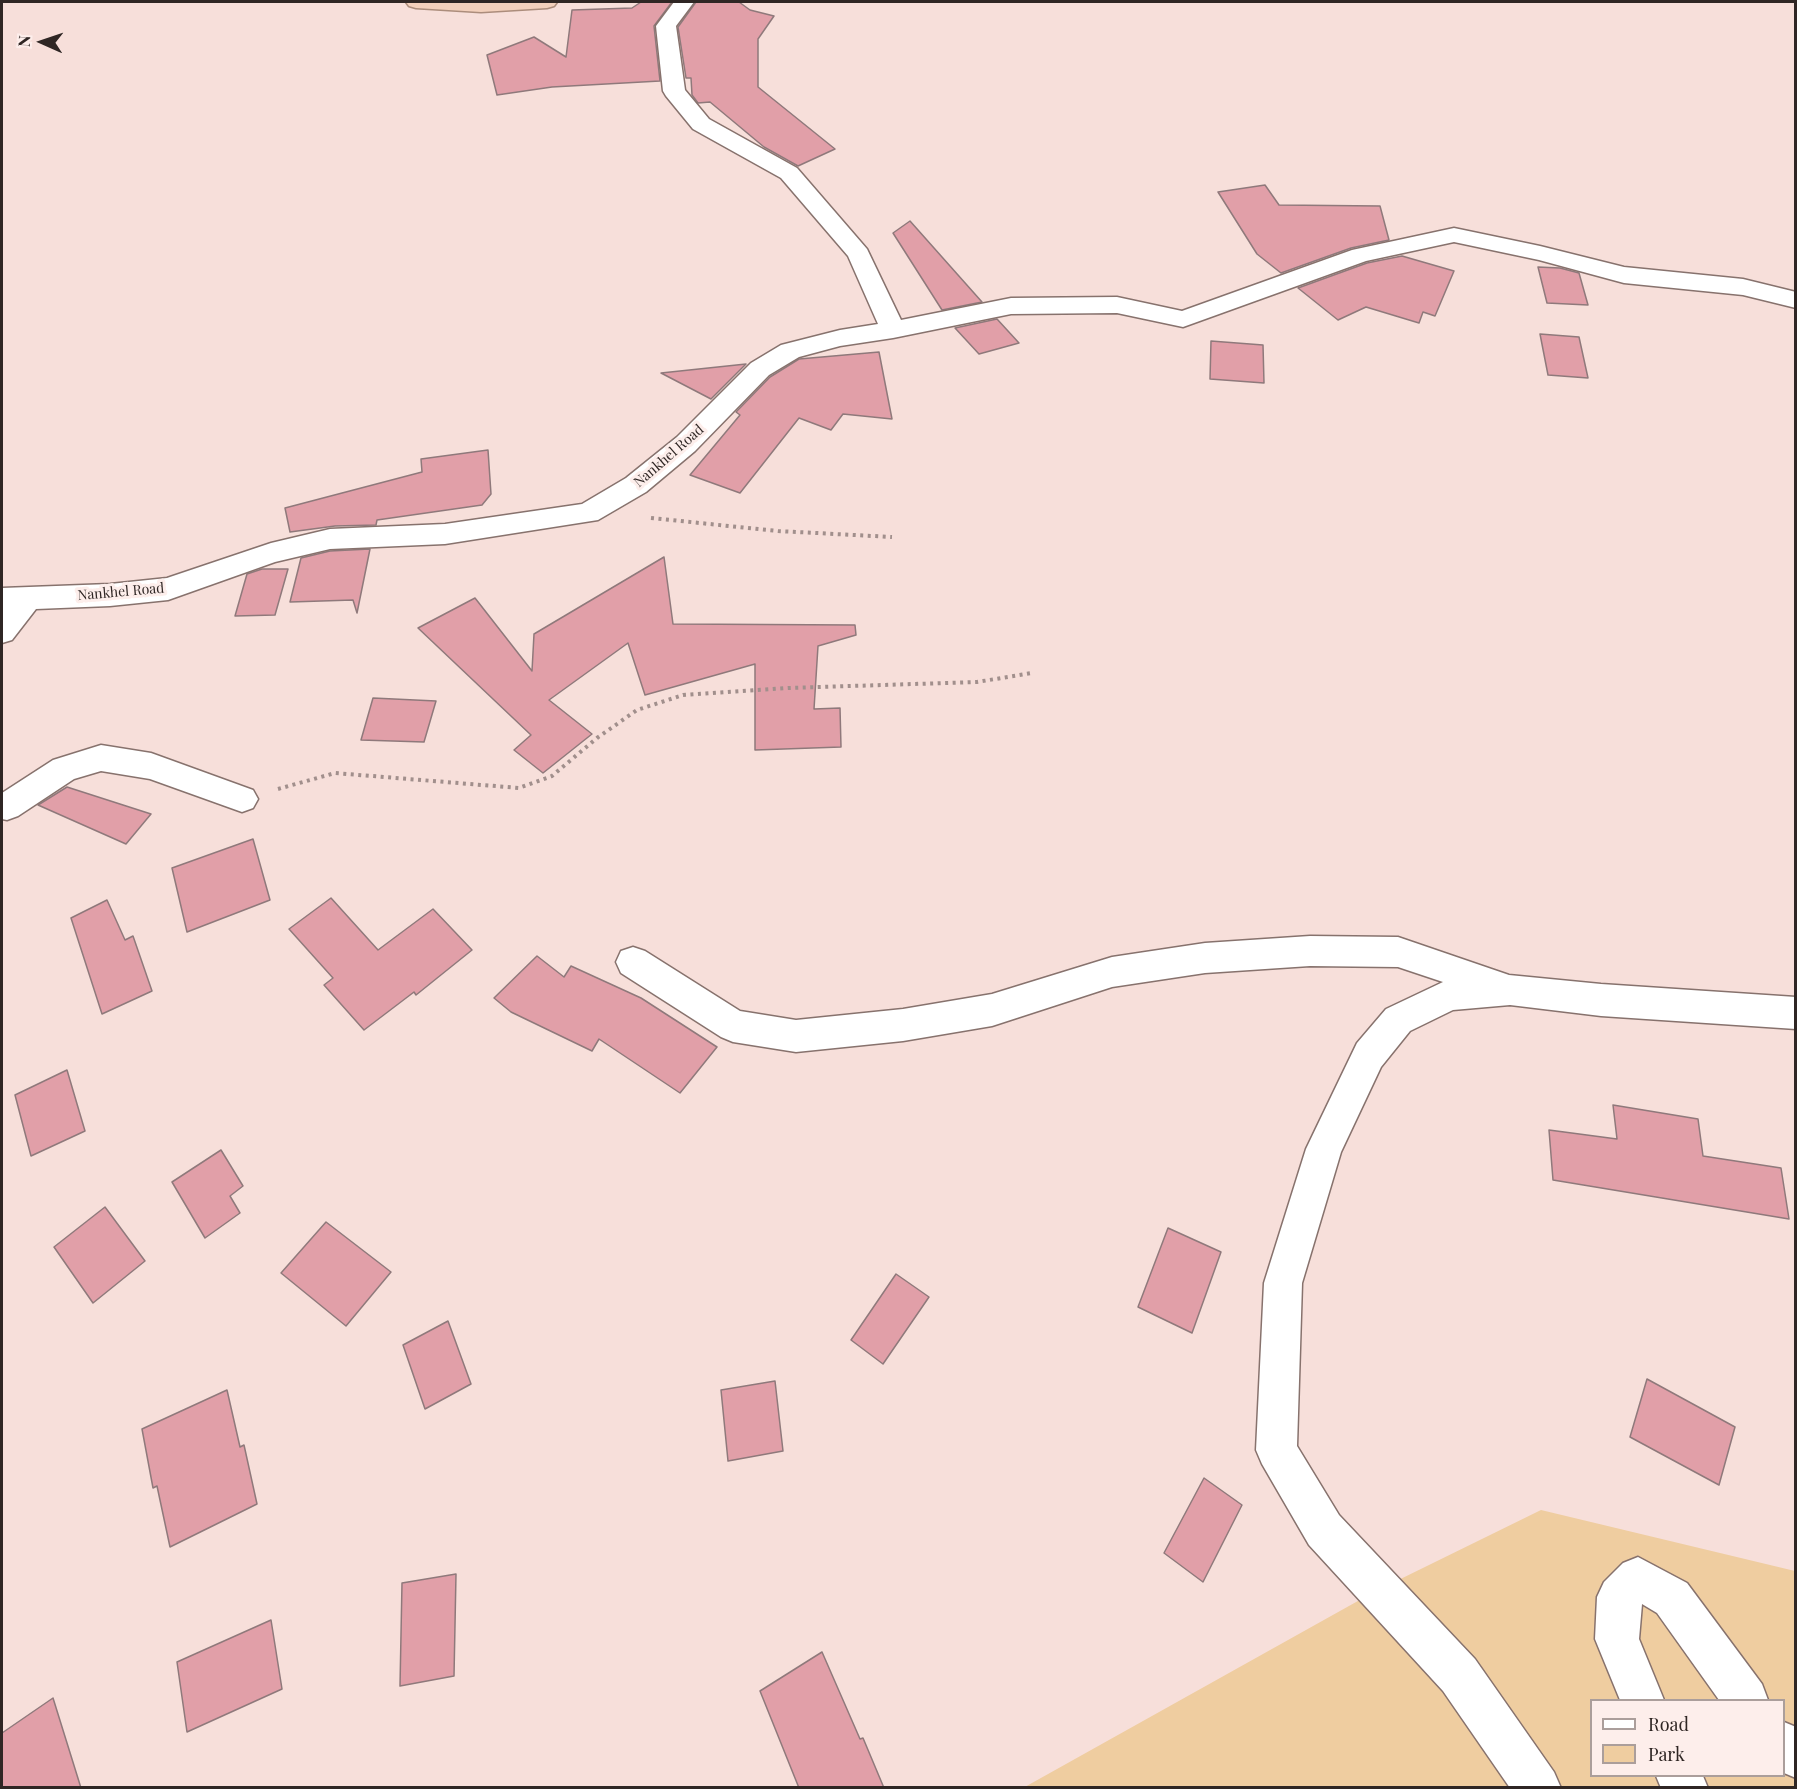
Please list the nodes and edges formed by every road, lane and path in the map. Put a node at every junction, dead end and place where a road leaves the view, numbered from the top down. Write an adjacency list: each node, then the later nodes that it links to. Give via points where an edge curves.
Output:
1 (416, 2): 2 (highway, via 498,6)
2 (547, 2)
3 (684, 2): 5 (street, via 666,26 674,91 700,124 789,173 859,254)
4 (1796, 300): 5 (street, Nankhel Road, via 1743,287 1624,275 1454,235 1360,255 1183,319 1117,305 1011,306)
5 (893, 330): 6 (street, Nankhel Road, via 790,351 760,369 686,444 636,485)
6 (588, 513): 7 (path); 8 (street, Nankhel Road, via 445,534 330,539 271,553 168,589)
7 (892, 537)
8 (15, 598): 9 (street)
9 (2, 632)
10 (1032, 673): 11 (path, via 977,682 683,695 637,710 552,776 519,788 335,773)
11 (242, 799): 12 (street, via 151,766 100,758 64,769 7,807)
12 (2, 806)
13 (633, 962): 14 (street, via 733,1026 796,1036 903,1025 992,1010 1112,972 1205,958 1310,951 1398,952)
14 (1510, 990): 15 (street); 18 (street, via 1450,995 1398,1020 1369,1055 1324,1149 1283,1283 1276,1450 1324,1530 1459,1675)
15 (1796, 1013)
16 (1641, 1699): 17 (street, via 1617,1639 1619,1597 1638,1578 1672,1599)
17 (1745, 1699)
18 (1538, 1788)

